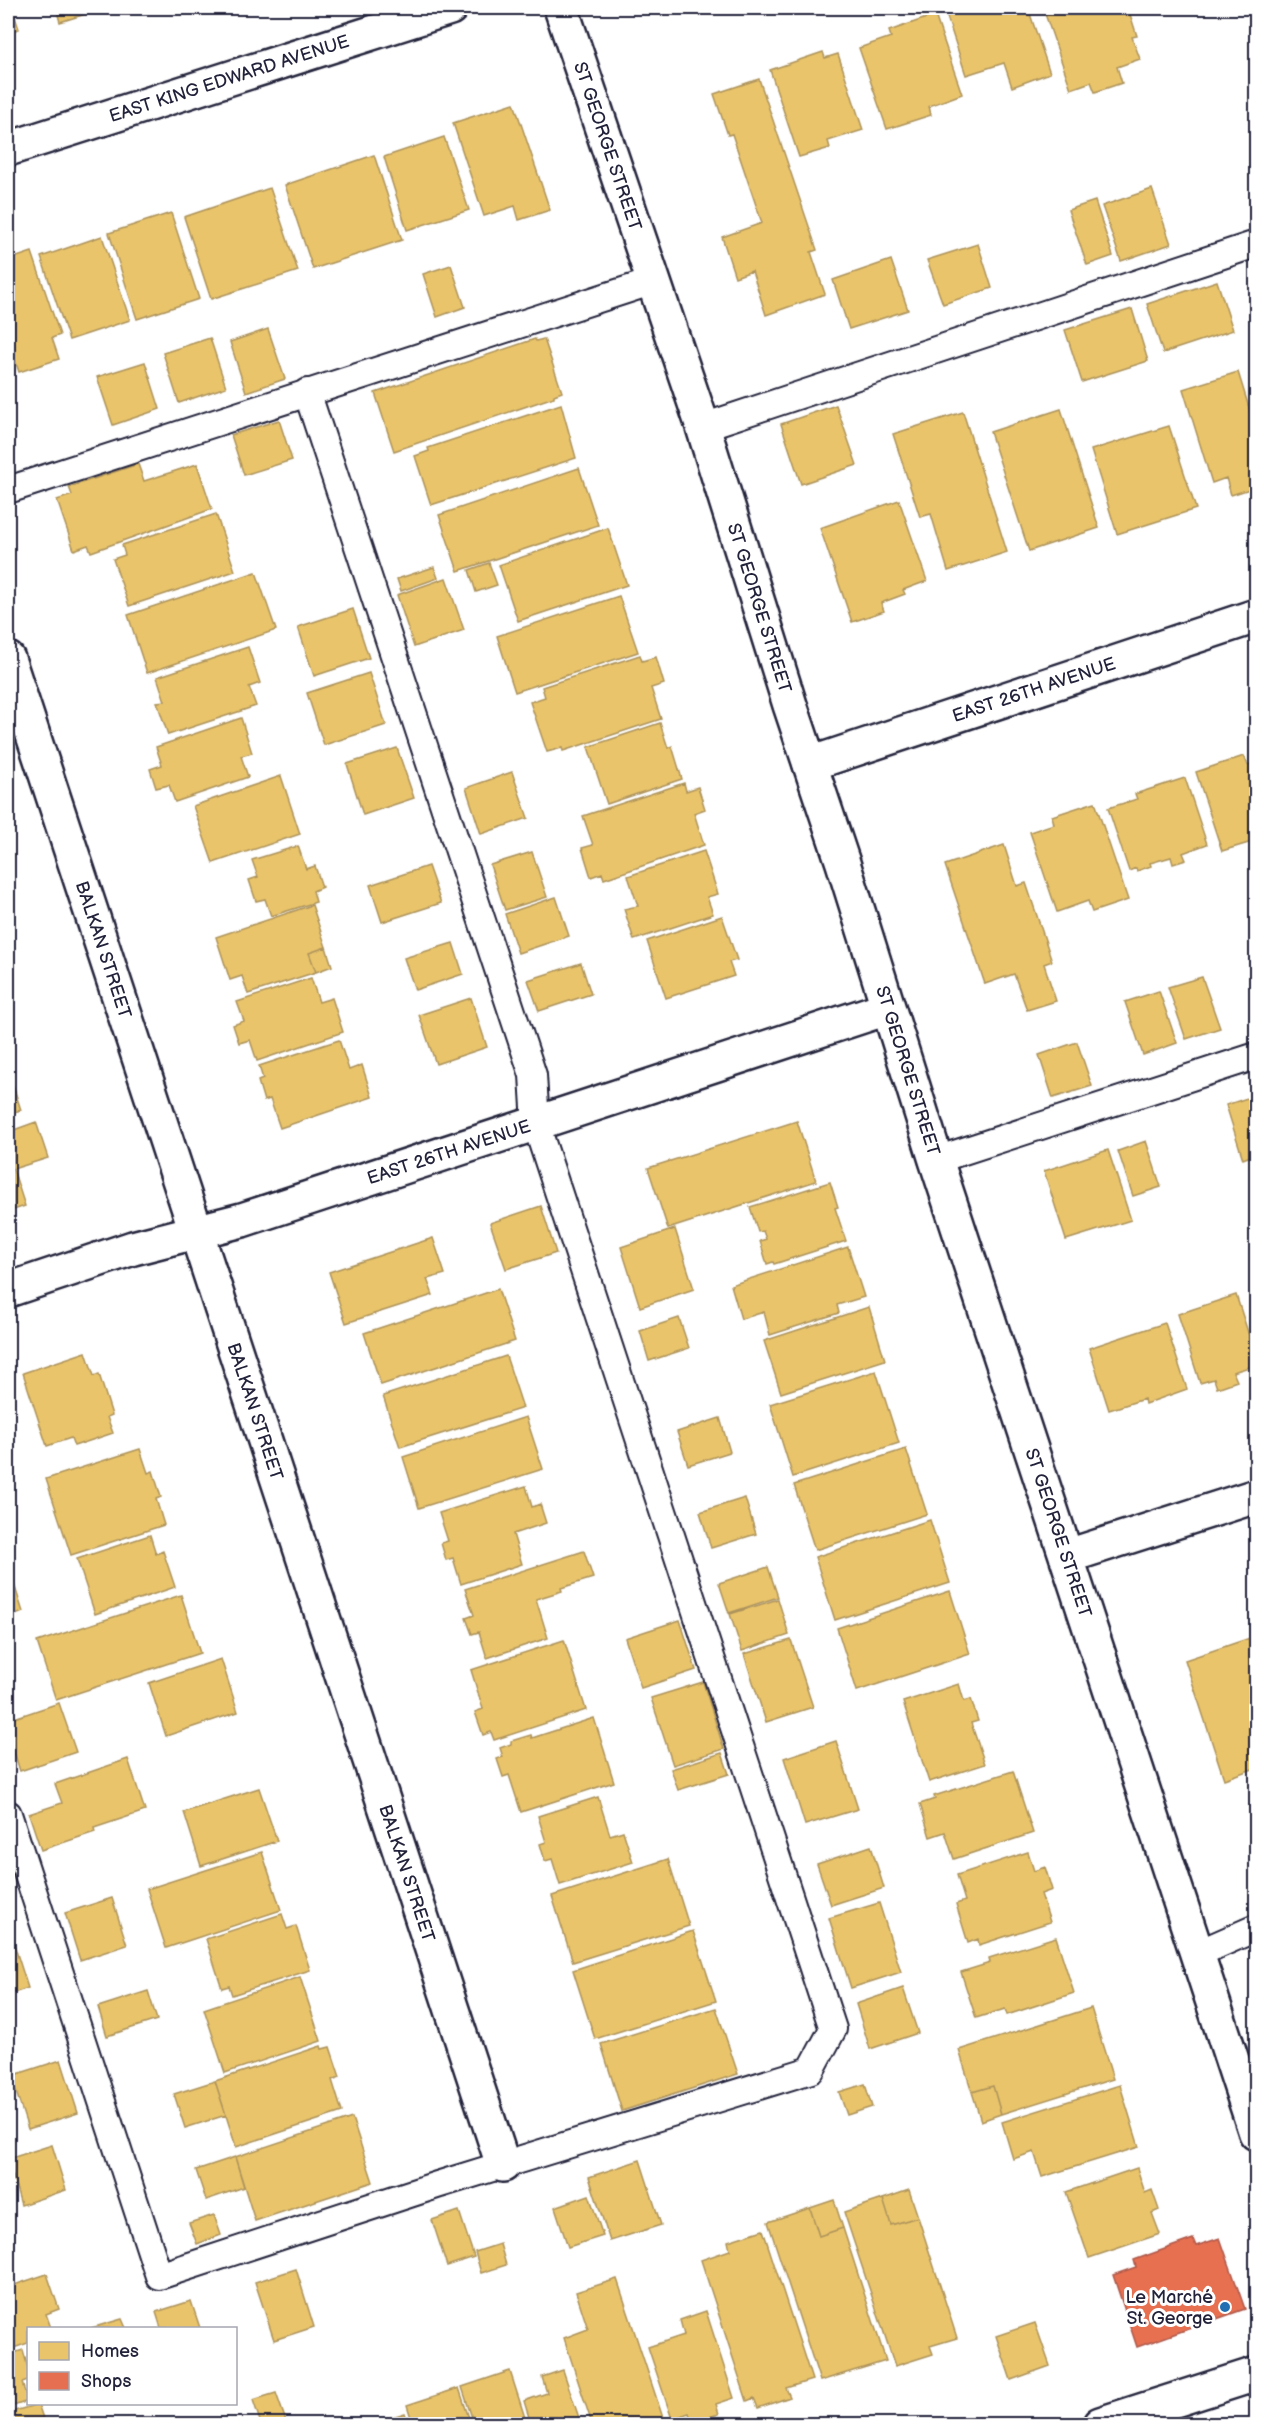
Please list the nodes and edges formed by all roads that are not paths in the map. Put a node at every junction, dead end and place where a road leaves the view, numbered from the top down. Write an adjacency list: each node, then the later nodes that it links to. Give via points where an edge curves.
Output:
1 (450, 8): 3 (street, EAST KING EDWARD AVENUE)
2 (561, 8): 5 (street, ST GEORGE STREET)
3 (8, 149)
4 (1257, 243): 7 (lane)
5 (654, 281): 6 (lane); 7 (street, ST GEORGE STREET)
6 (307, 392): 8 (lane); 14 (lane, via 533,1075)
7 (703, 427): 11 (street, ST GEORGE STREET)
8 (8, 490)
9 (1257, 616): 11 (street, EAST 26TH AVENUE)
10 (8, 659): 16 (street, BALKAN STREET)
11 (810, 764): 12 (street, ST GEORGE STREET)
12 (887, 1008): 14 (street, EAST 26TH AVENUE); 15 (street, ST GEORGE STREET)
13 (1257, 1056): 15 (lane)
14 (536, 1124): 16 (street, EAST 26TH AVENUE); 24 (lane, via 833,2029 811,2070)
15 (936, 1160): 19 (street, ST GEORGE STREET)
16 (196, 1233): 17 (street, EAST 26TH AVENUE, via 133,1248); 24 (street, BALKAN STREET)
17 (8, 1290)
18 (1257, 1496): 19 (street)
19 (1068, 1556): 22 (street, ST GEORGE STREET)
20 (8, 1814): 24 (lane, via 159,2276)
21 (1257, 1928): 22 (lane)
22 (1199, 1953): 23 (street, ST GEORGE STREET)
23 (1257, 2133)
24 (503, 2165)
25 (1257, 2374): 26 (street)
26 (1100, 2424)

